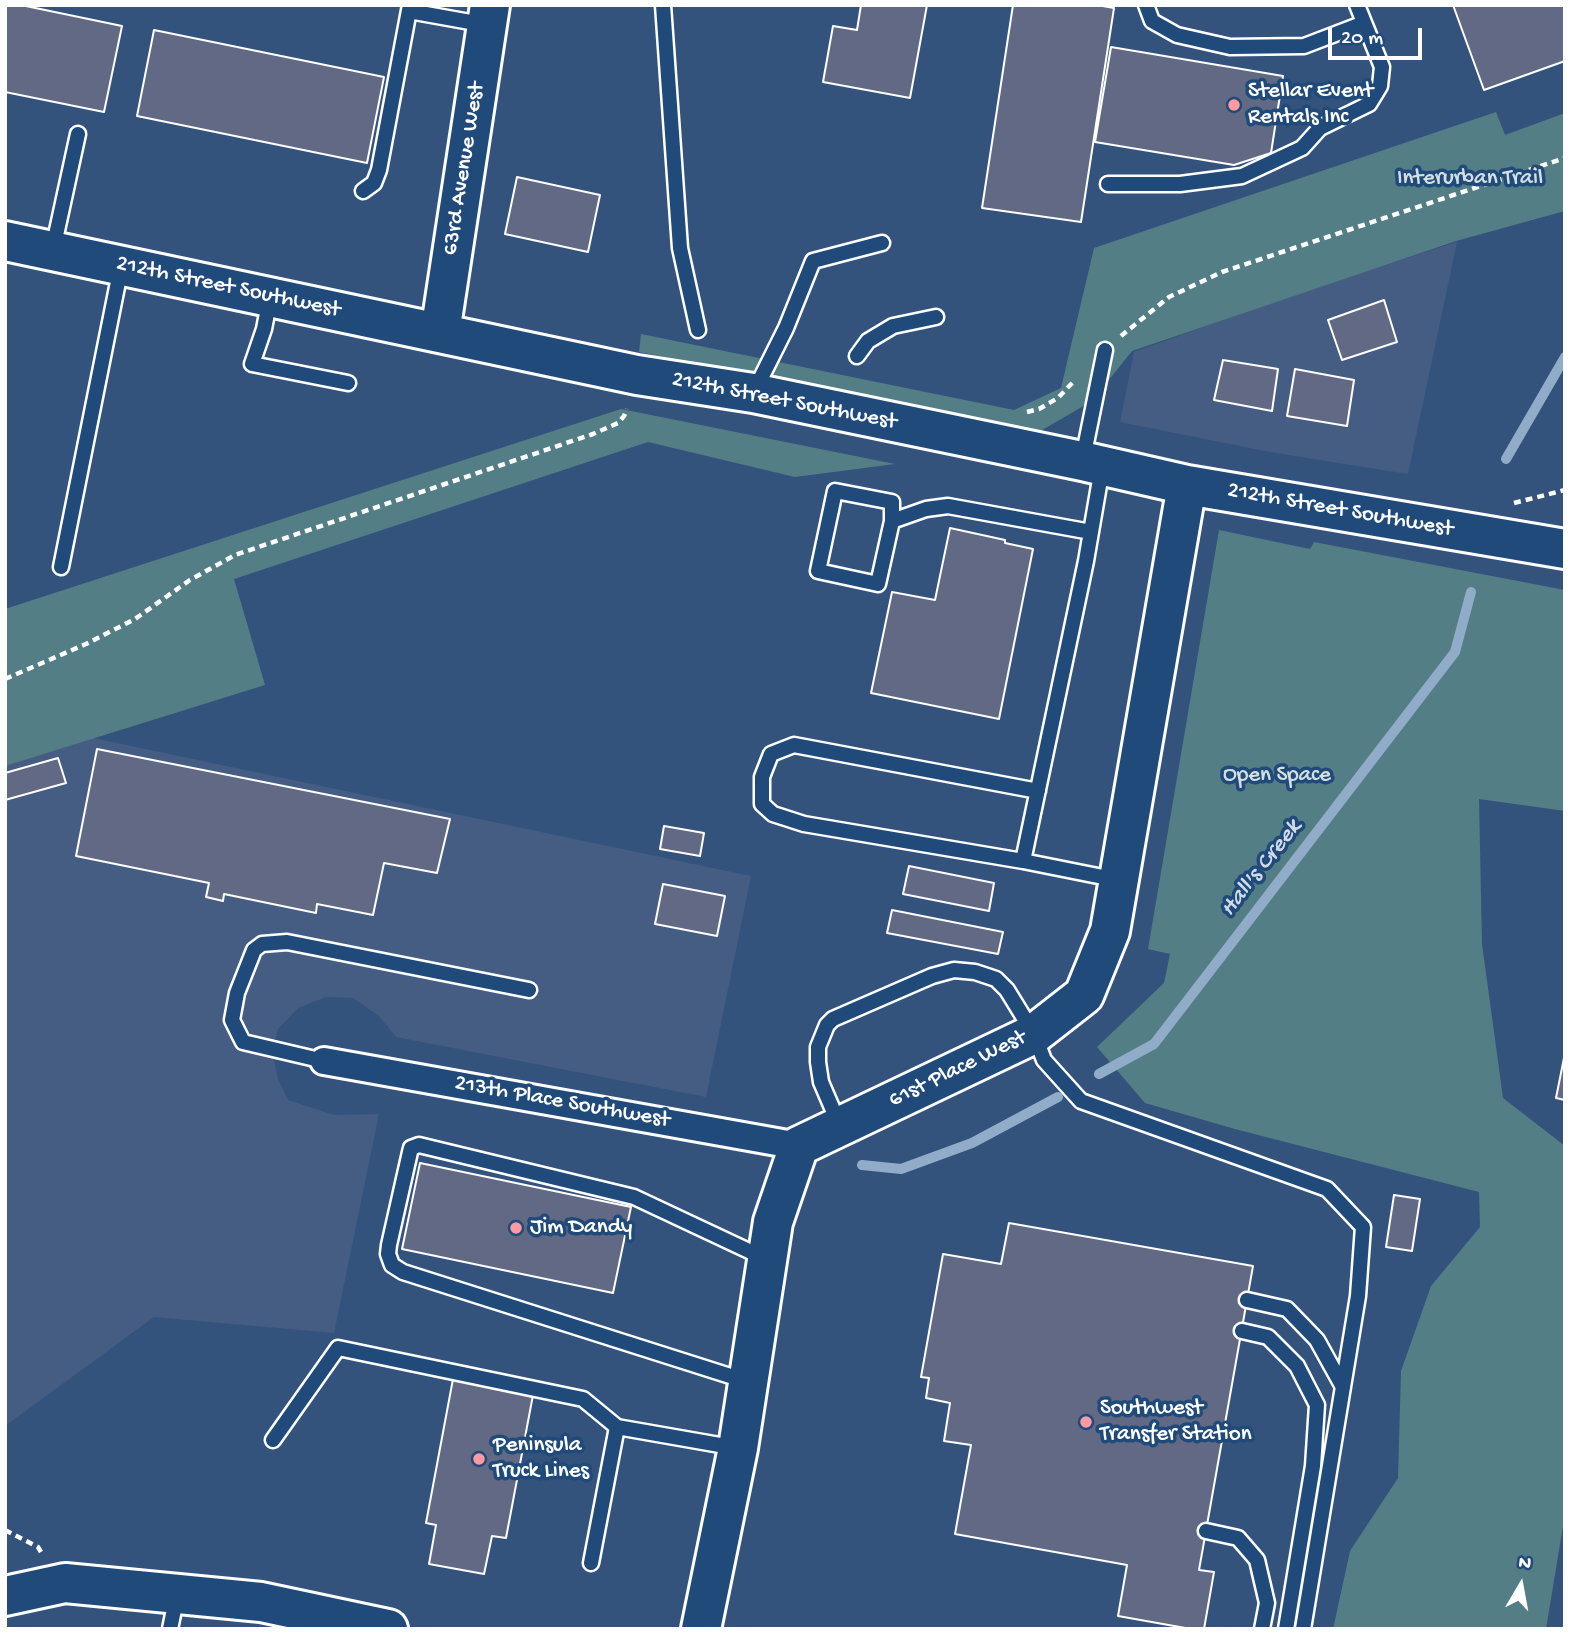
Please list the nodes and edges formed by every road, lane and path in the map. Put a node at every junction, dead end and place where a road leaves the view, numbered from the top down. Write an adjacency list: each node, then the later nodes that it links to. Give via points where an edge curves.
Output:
1 (663, 5): 17 (lane, via 680,248)
2 (1146, 5): 6 (lane, via 1152,21 1177,35 1230,47 1304,46)
3 (1357, 5): 6 (lane)
4 (410, 8): 5 (lane); 10 (lane, via 379,170 374,183)
5 (488, 15): 18 (street, 63rd Avenue West)
6 (1364, 23): 9 (lane, via 1382,67 1380,86 1368,104 1320,128 1302,148 1242,176 1180,184)
7 (78, 134): 13 (lane)
8 (1565, 158): 19 (path, via 1222,272 1169,297)
9 (1108, 184)
10 (363, 191)
11 (5, 241): 13 (street, 212th Street Southwest)
12 (882, 243): 22 (lane, via 813,261)
13 (53, 251): 14 (street, 212th Street Southwest)
14 (121, 265): 15 (street, 212th Street Southwest); 31 (lane)
15 (270, 296): 18 (street, 212th Street Southwest); 21 (lane, via 252,365)
16 (936, 317): 20 (lane, via 893,326 868,341)
17 (698, 330)
18 (440, 333): 22 (street, 212th Street Southwest)
19 (1105, 350): 24 (lane)
20 (857, 356)
21 (348, 383)
22 (753, 393): 24 (street, 212th Street Southwest)
23 (629, 404): 32 (path, via 618,423 593,434 235,555 135,619)
24 (1092, 463): 25 (street, 212th Street Southwest); 29 (lane)
25 (1188, 485): 30 (street, 212th Street Southwest); 35 (street, 61st Place West)
26 (1565, 490): 27 (path)
27 (1513, 503)
28 (892, 521): 28 (lane, via 878,584 818,571 835,491 892,502); 29 (lane, via 948,506)
29 (1091, 532): 33 (lane)
30 (1565, 549)
31 (61, 567)
32 (5, 679)
33 (1038, 791): 34 (lane); 34 (lane, via 794,744 771,754 762,777 762,804 773,814 804,824)
34 (1023, 861): 35 (lane)
35 (1119, 880): 37 (street, 61st Place West, via 1110,931 1084,995)
36 (529, 990): 38 (lane, via 287,942 262,944 254,950 237,992 232,1020 243,1042)
37 (1034, 1034): 39 (street, 61st Place West); 39 (lane, via 996,979 954,970 833,1020 822,1035 818,1062 821,1082); 45 (lane, via 1044,1060 1081,1101 1327,1189 1363,1227 1358,1296)
38 (324, 1061): 40 (street, 213th Place Southwest)
39 (840, 1127): 40 (street, 61st Place West)
40 (799, 1146): 41 (street, via 774,1222)
41 (768, 1259): 44 (street); 44 (lane, via 634,1197 419,1145 411,1148 389,1245 392,1265 403,1272)
42 (1247, 1300): 45 (lane, via 1287,1309 1317,1340)
43 (1241, 1331): 58 (lane, via 1268,1337 1297,1366 1318,1405)
44 (749, 1382): 48 (street)
45 (1343, 1387): 59 (lane)
46 (617, 1427): 47 (lane, via 583,1399 338,1348); 48 (lane); 50 (lane)
47 (273, 1440)
48 (738, 1448): 55 (street)
49 (1206, 1531): 52 (lane, via 1238,1538 1257,1560)
50 (591, 1563)
51 (5, 1596): 53 (street, via 65,1583)
52 (1267, 1603): 56 (lane); 57 (lane)
53 (173, 1611): 54 (street, via 261,1602)
54 (388, 1629)
55 (701, 1629)
56 (1253, 1629)
57 (1262, 1629)
58 (1286, 1629)
59 (1303, 1629)

